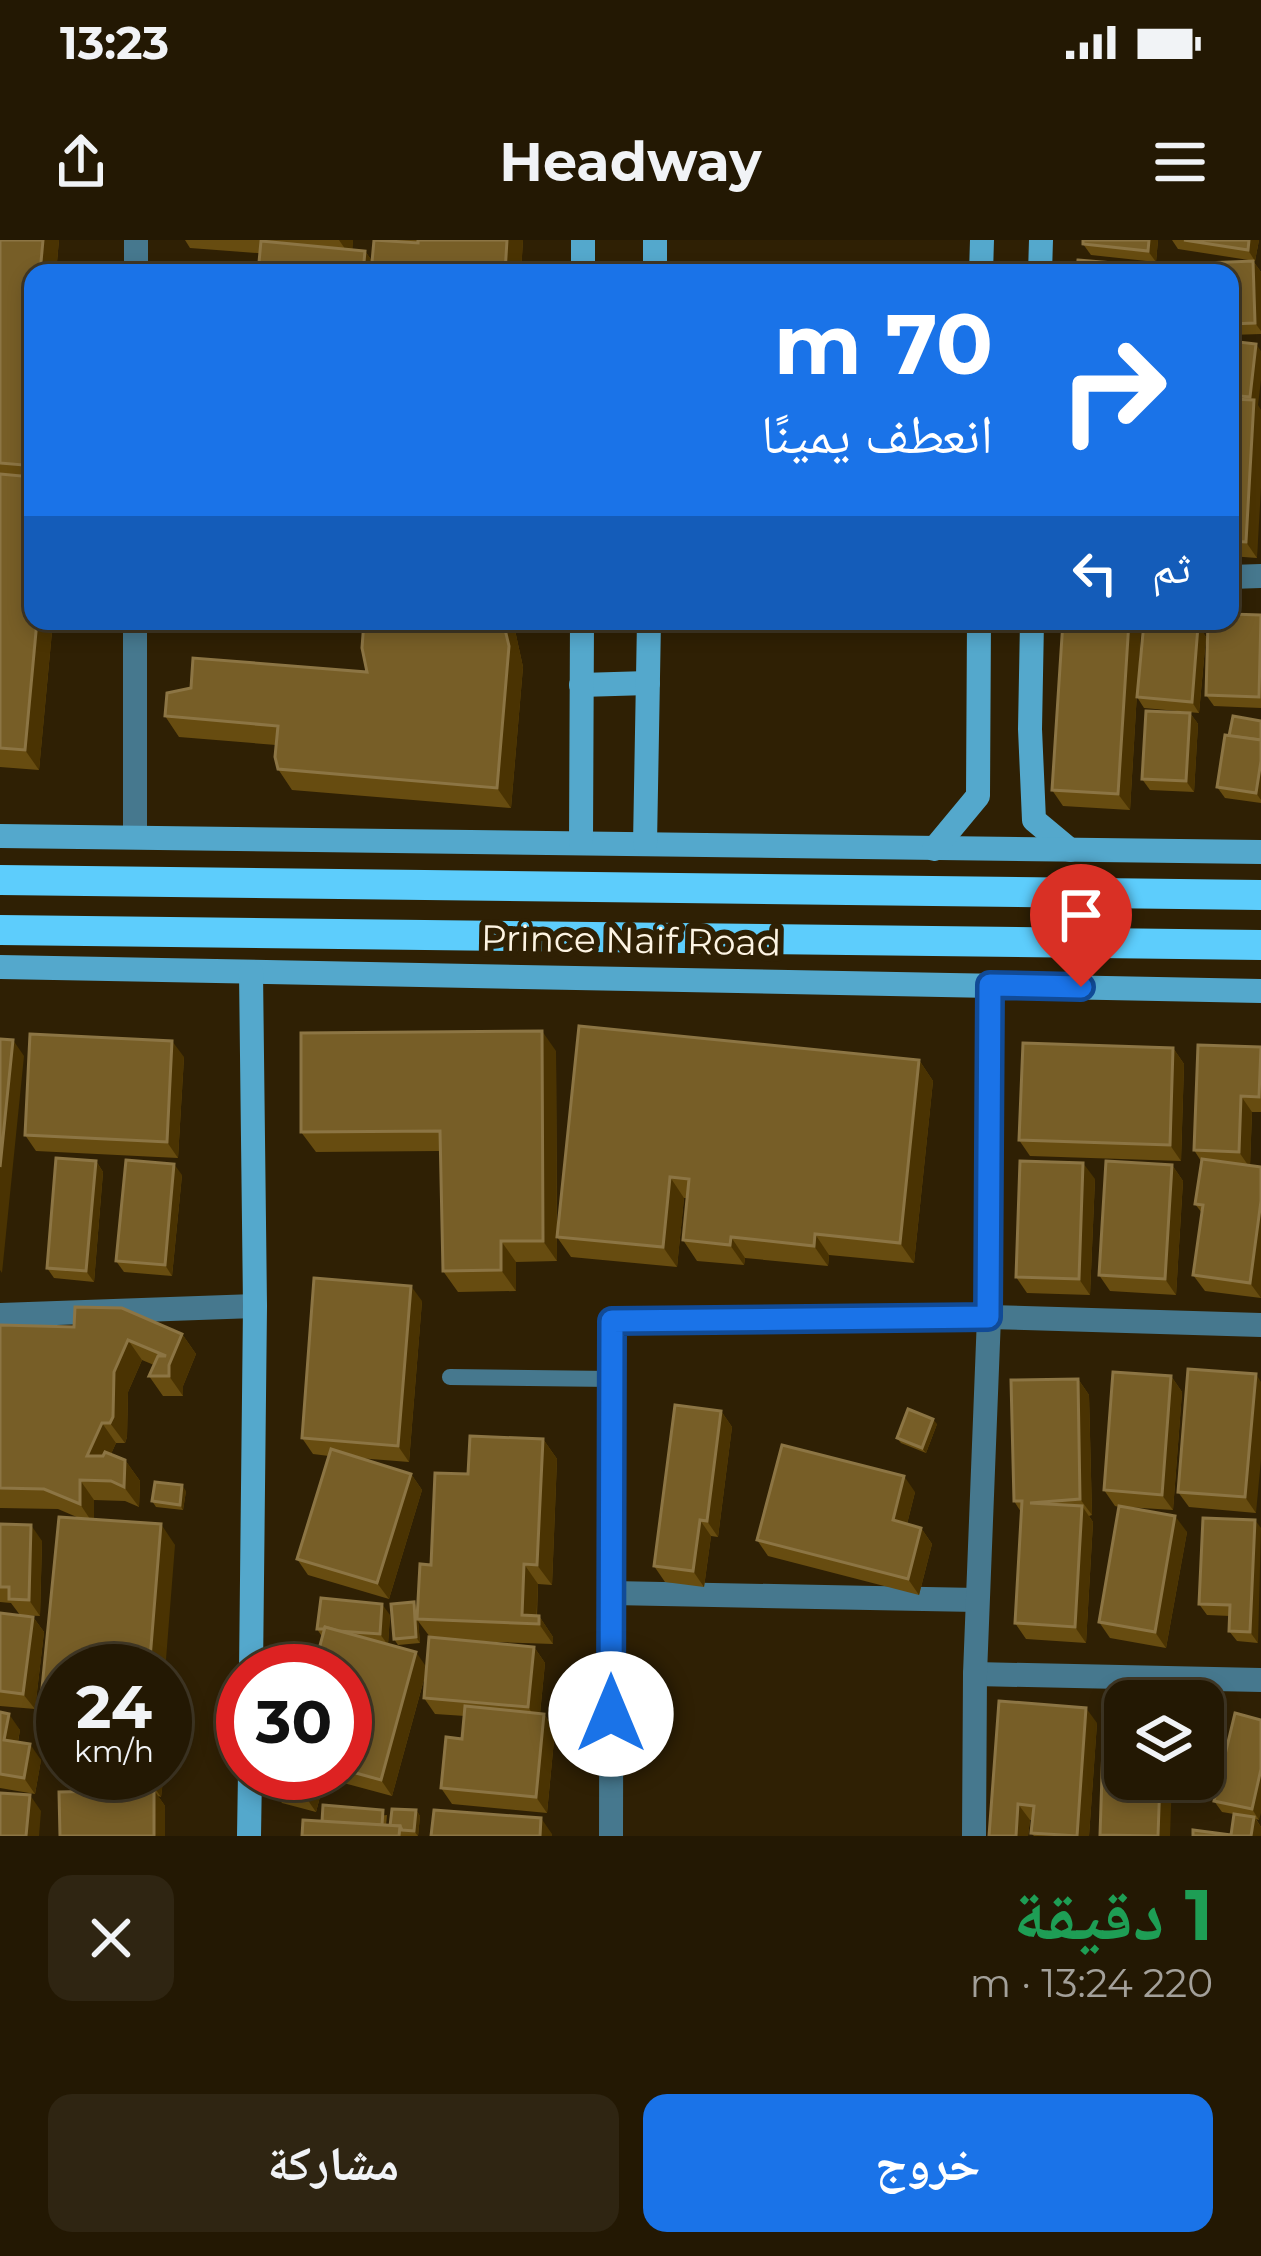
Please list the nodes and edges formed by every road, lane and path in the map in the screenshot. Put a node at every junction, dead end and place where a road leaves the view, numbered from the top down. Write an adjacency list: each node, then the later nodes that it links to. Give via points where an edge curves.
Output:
1 (135, 630): 9 (street)
2 (582, 630): 7 (main road)
3 (650, 630): 6 (main road)
4 (979, 630): 12 (main road, via 978,796)
5 (1032, 630): 13 (main road, via 1034,820)
6 (648, 683): 7 (main road); 11 (main road)
7 (581, 685): 10 (main road)
8 (0, 836): 9 (main road)
9 (135, 837): 10 (main road)
10 (581, 842): 11 (main road)
11 (646, 844): 12 (main road)
12 (934, 849): 13 (main road)
13 (1070, 850): 14 (main road)
14 (1261, 851)
15 (0, 880): 16 (main road, Prince Naif Road)
16 (1261, 895)
17 (0, 930): 18 (main road, Prince Naif Road)
18 (1261, 945)
19 (0, 967): 20 (main road, Prince Naif Road)
20 (251, 972): 21 (main road, Prince Naif Road); 23 (main road)
21 (990, 985): 22 (main road, Prince Naif Road); 25 (street)
22 (1261, 991)
23 (255, 1306): 24 (street); 31 (main road)
24 (0, 1316)
25 (988, 1317): 26 (street); 28 (street, via 612,1321); 30 (street)
26 (1261, 1325)
27 (450, 1377): 28 (lane)
28 (612, 1379): 29 (street)
29 (612, 1593): 30 (street); 36 (street)
30 (977, 1600): 32 (street)
31 (251, 1644)
32 (975, 1674): 33 (street); 37 (street)
33 (1261, 1680)
34 (250, 1800): 35 (main road)
35 (249, 1836)
36 (611, 1836)
37 (974, 1836)

